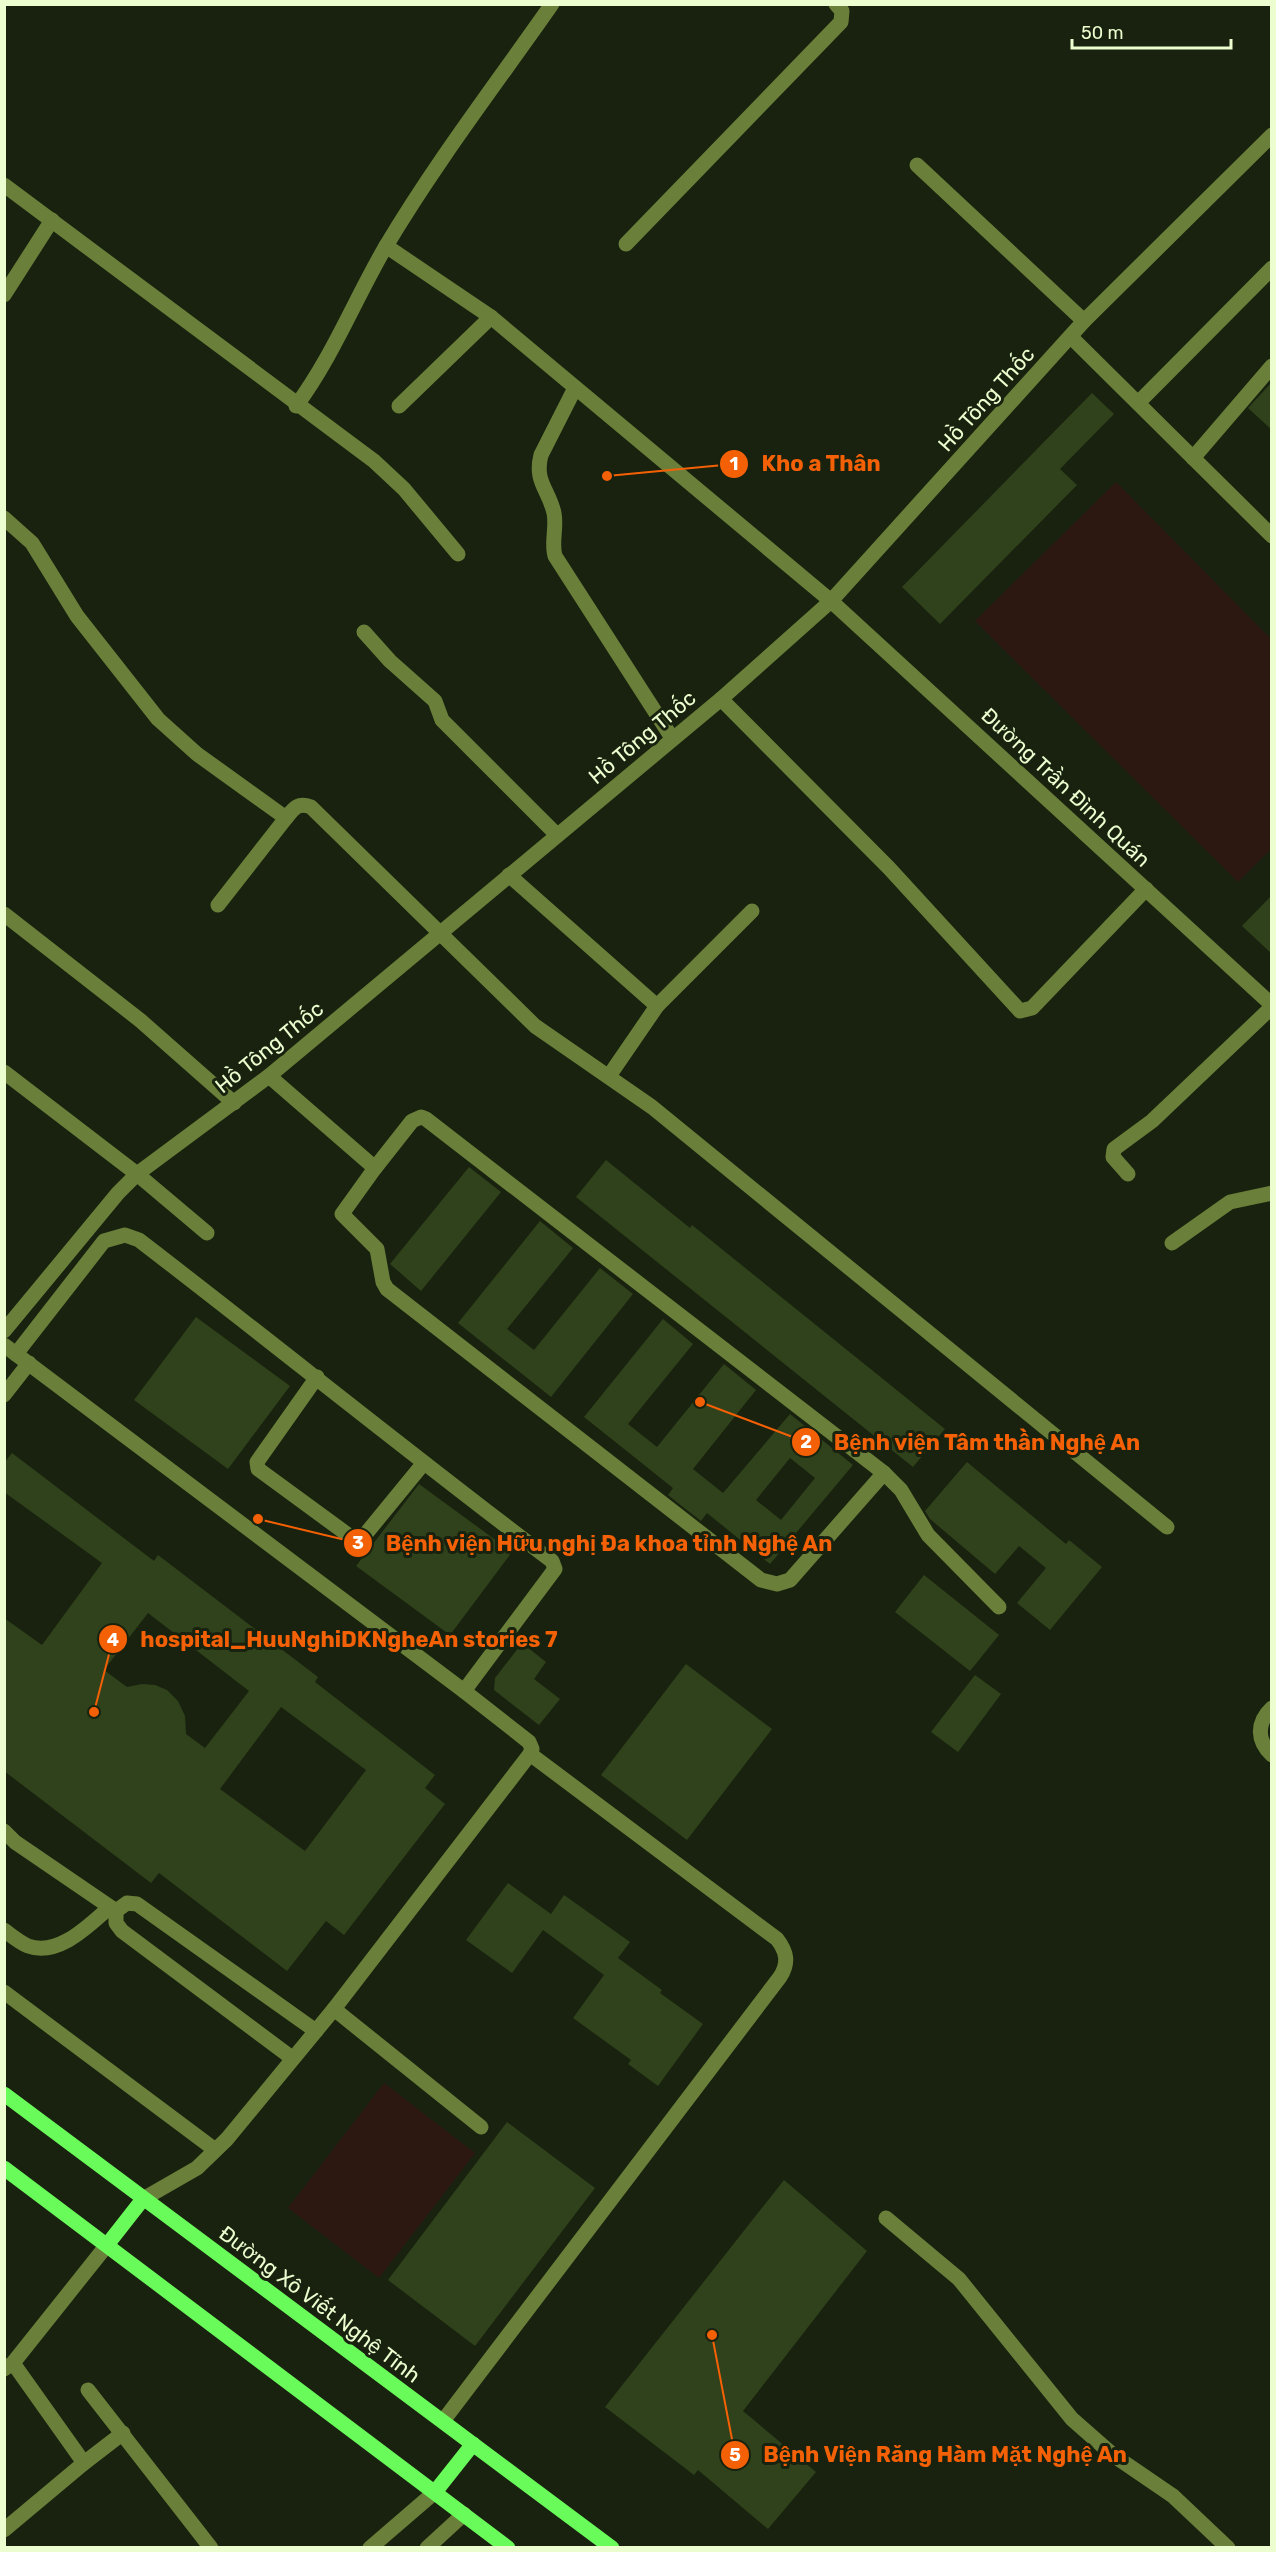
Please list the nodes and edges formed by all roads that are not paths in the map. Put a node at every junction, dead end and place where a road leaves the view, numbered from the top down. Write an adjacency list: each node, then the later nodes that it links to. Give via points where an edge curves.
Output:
1 (552, 4): 8 (street, via 464,126)
2 (836, 4): 7 (street, via 842,11 841,22)
3 (1272, 135): 12 (street, Hồ Tông Thốc)
4 (917, 165): 12 (street)
5 (4, 185): 6 (street)
6 (52, 220): 10 (street); 18 (street)
7 (626, 244)
8 (386, 246): 11 (street, Đường Trần Đình Quán); 18 (street, via 317,376)
9 (1272, 268): 16 (street)
10 (4, 296)
11 (490, 317): 15 (street, Đường Trần Đình Quán); 17 (street)
12 (1084, 321): 13 (street, Hồ Tông Thốc)
13 (1071, 337): 16 (street); 23 (street, Hồ Tông Thốc)
14 (1272, 366): 19 (street)
15 (575, 388): 23 (street, Đường Trần Đình Quán); 26 (street, via 538,464 540,482 555,515 555,556)
16 (1138, 403): 19 (street)
17 (399, 405)
18 (296, 406): 22 (street, via 390,475)
19 (1193, 458): 21 (street)
20 (4, 518): 27 (street, via 32,543 77,616 158,718 197,754)
21 (1272, 536)
22 (458, 554)
23 (831, 601): 25 (street, Hồ Tông Thốc); 30 (street, Đường Trần Đình Quán)
24 (364, 632): 28 (street, via 435,701 442,720)
25 (721, 699): 26 (street, Hồ Tông Thốc); 30 (street, via 889,868 1020,1011 1032,1008)
26 (672, 738): 28 (street, Hồ Tông Thốc)
27 (286, 818): 31 (street); 34 (street, via 297,805 311,807)
28 (557, 835): 29 (street, Hồ Tông Thốc)
29 (509, 875): 34 (street, Hồ Tông Thốc); 35 (street)
30 (1146, 889): 36 (street, Đường Trần Đình Quán)
31 (218, 905)
32 (752, 911): 35 (street)
33 (4, 914): 40 (street, via 141,1022)
34 (441, 933): 38 (street, Hồ Tông Thốc); 39 (street, via 535,1026)
35 (657, 1006): 39 (street)
36 (1272, 1006): 43 (street, via 1152,1121 1114,1149 1113,1156)
37 (4, 1072): 42 (street)
38 (269, 1076): 40 (street, Hồ Tông Thốc); 41 (street)
39 (609, 1076): 54 (street)
40 (234, 1103): 42 (street, Hồ Tông Thốc)
41 (375, 1168): 53 (street, via 412,1121 426,1119); 53 (street, via 342,1214 377,1249 387,1289 761,1580 777,1584 790,1580)
42 (137, 1174): 45 (street); 47 (street, Hồ Tông Thốc)
43 (1128, 1174)
44 (1272, 1193): 46 (street, via 1230,1202)
45 (207, 1233)
46 (1172, 1243)
47 (4, 1331)
48 (10, 1349): 49 (street); 50 (street, via 98,1247 110,1238 125,1235 139,1240)
49 (29, 1363): 51 (street); 56 (street)
50 (317, 1377): 52 (street); 52 (street, via 257,1462 258,1469 355,1540 364,1536)
51 (4, 1395)
52 (423, 1464): 56 (street, via 555,1566)
53 (884, 1473): 55 (street, via 901,1490 928,1535)
54 (1167, 1527)
55 (999, 1607)
56 (464, 1691): 58 (street, via 528,1742)
57 (1272, 1708): 59 (street, via 1260,1729 1264,1748)
58 (530, 1754): 64 (street); 76 (street, via 777,1939 784,1948 786,1965)
59 (1272, 1755)
60 (4, 1831): 61 (street)
61 (113, 1909): 62 (street, via 52,1947 32,1947); 65 (street, via 136,1904); 66 (street, via 122,1931)
62 (4, 1930)
63 (4, 1992): 69 (street)
64 (334, 2009): 65 (street); 68 (street)
65 (316, 2031): 66 (street)
66 (292, 2058): 69 (street, via 227,2139)
67 (4, 2094): 71 (main road, Đường Xô Viết Nghệ Tĩnh)
68 (481, 2127)
69 (214, 2149): 71 (street, via 197,2168)
70 (4, 2168): 73 (main road)
71 (143, 2199): 73 (main road); 76 (main road, Đường Xô Viết Nghệ Tĩnh)
72 (886, 2218): 88 (street, via 959,2279 1072,2420 1113,2455 1173,2496)
73 (107, 2245): 74 (street); 80 (main road)
74 (9, 2366): 79 (street)
75 (88, 2390): 77 (street)
76 (443, 2421): 78 (main road, Đường Xô Viết Nghệ Tĩnh)
77 (123, 2433): 79 (street); 83 (street)
78 (473, 2444): 80 (main road); 87 (main road, Đường Xô Viết Nghệ Tĩnh)
79 (84, 2463): 82 (street)
80 (435, 2492): 81 (main road); 84 (street)
81 (464, 2514): 85 (street); 86 (main road)
82 (4, 2530)
83 (211, 2547)
84 (370, 2547)
85 (427, 2547)
86 (508, 2547)
87 (612, 2547)
88 (1228, 2547)

